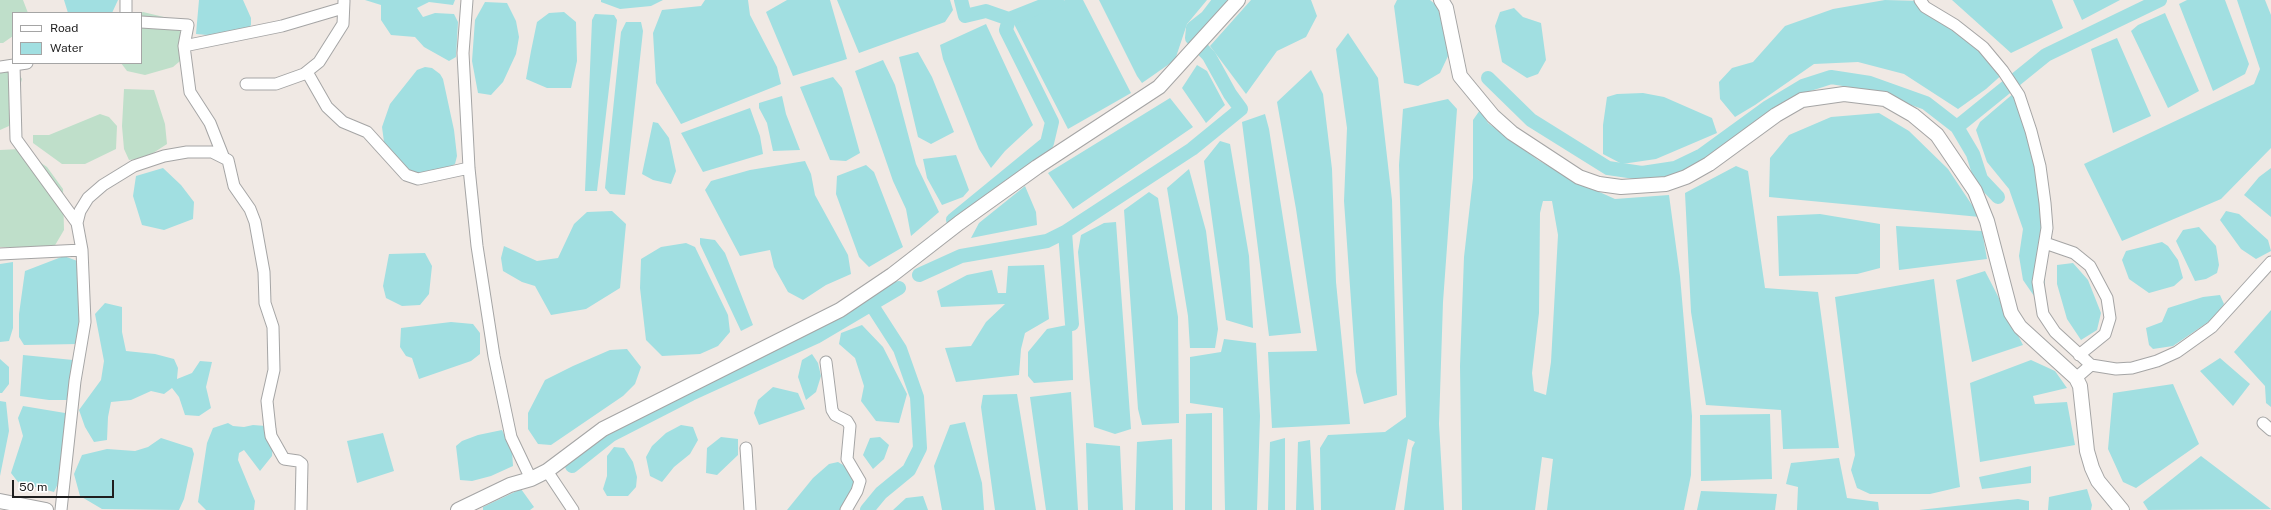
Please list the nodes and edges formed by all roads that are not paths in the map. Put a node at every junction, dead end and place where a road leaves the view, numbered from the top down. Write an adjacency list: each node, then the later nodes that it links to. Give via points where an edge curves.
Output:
1 (126, 0): 7 (street)
2 (467, 0): 16 (street, via 463,53)
3 (1238, 0): 27 (street, via 1165,82 1150,94 1037,168 959,223 892,275 840,310 603,429)
4 (1441, 0): 25 (street, via 1446,8 1460,76 1493,116 1512,133 1579,177 1599,184 1621,187 1666,184 1686,177 1710,164 1776,115 1802,100 1844,94 1885,99 1913,115 1937,135 1975,190 1987,221 2011,313 2020,327)
5 (1920, 0): 18 (street, via 1926,7 1983,47 2004,71 2019,95 2032,131 2040,166 2047,228)
6 (344, 4): 9 (street, via 282,26); 13 (street, via 343,24 338,34 319,62)
7 (126, 12)
8 (142, 22): 9 (street, via 188,25)
9 (184, 46): 15 (street, via 190,92 210,123)
10 (20, 64): 11 (street)
11 (14, 65): 12 (street); 17 (street, via 16,139)
12 (0, 67)
13 (307, 72): 14 (street, via 276,84); 16 (street, via 327,107 343,122 367,132 406,176 418,179)
14 (246, 84)
15 (223, 156): 17 (street, via 212,152 187,152 164,156 134,166 102,185 88,198 80,211); 32 (street, via 228,160 234,186 256,222 264,272 265,303 273,327 274,370 267,401 271,436 284,459 302,464)
16 (469, 168): 28 (street, via 494,356 511,437)
17 (77, 223): 19 (street)
18 (2045, 243): 22 (street, via 2038,282 2043,314 2055,332); 22 (street, via 2074,253 2090,266 2107,298 2110,318 2105,334)
19 (82, 250): 20 (street); 31 (street, via 85,322 75,381)
20 (0, 254)
21 (2271, 262): 24 (street, via 2212,327 2177,352 2132,368 2116,369)
22 (2079, 355): 24 (street)
23 (826, 362): 36 (street, via 832,410 850,426 847,459 860,481)
24 (2091, 365): 25 (street)
25 (2076, 378): 37 (street, via 2080,386 2087,451 2092,468 2098,481)
26 (746, 448): 35 (street)
27 (546, 471): 28 (street); 34 (street)
28 (531, 479): 33 (street, via 510,485)
29 (0, 501): 30 (street)
30 (46, 510)
31 (61, 510)
32 (301, 510)
33 (458, 510)
34 (573, 510)
35 (750, 510)
36 (846, 510)
37 (2122, 510)

